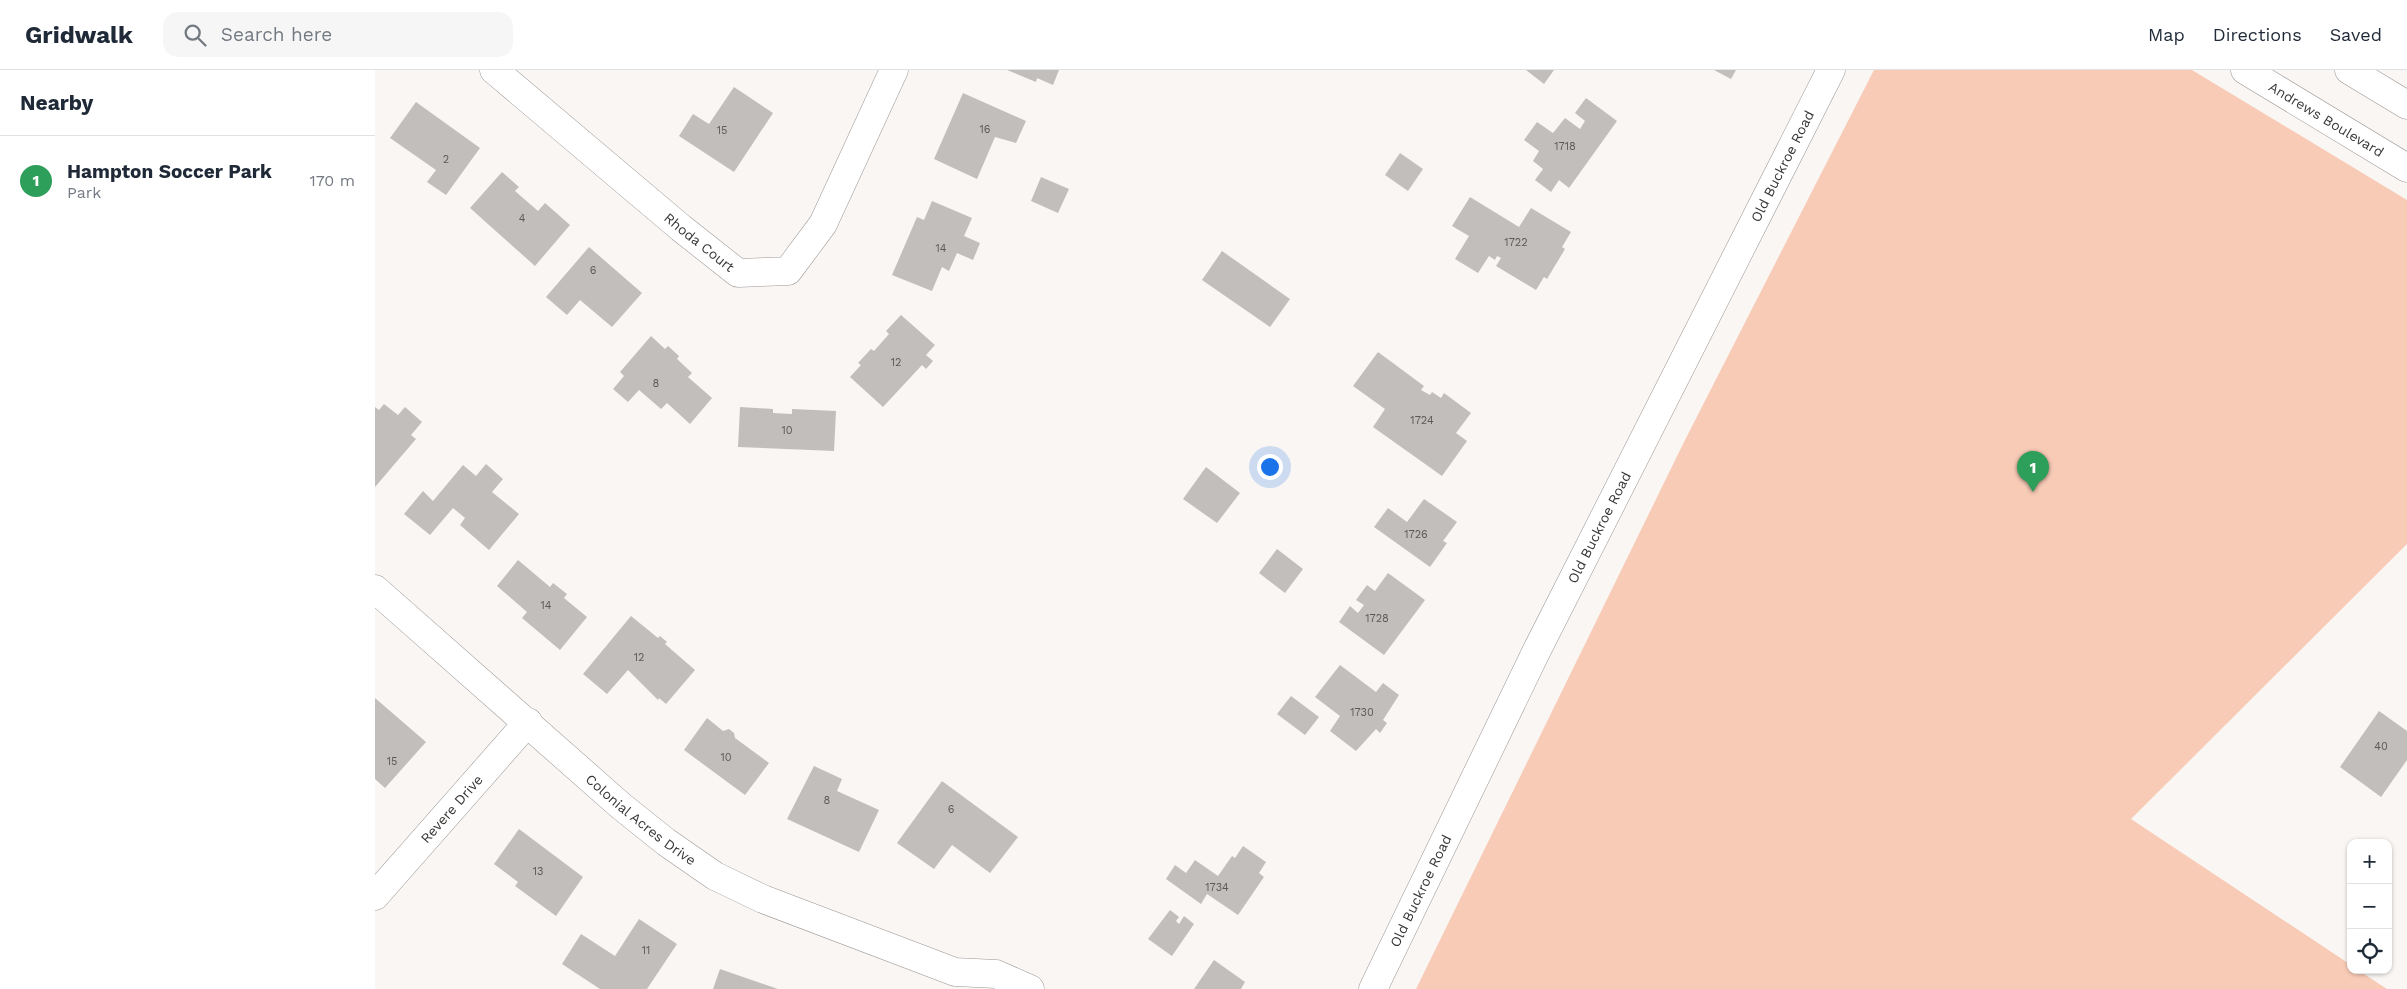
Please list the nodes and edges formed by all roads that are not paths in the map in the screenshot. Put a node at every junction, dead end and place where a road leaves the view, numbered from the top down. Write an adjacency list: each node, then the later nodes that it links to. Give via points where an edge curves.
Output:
1 (494, 70): 2 (street, Rhoda Court, via 738,273 788,271 823,224)
2 (894, 70)
3 (1831, 70): 13 (street, Old Buckroe Road, via 1536,652)
4 (2245, 70): 7 (street, Andrews Boulevard)
5 (2349, 70): 6 (street)
6 (2407, 106)
7 (2407, 168)
8 (375, 589): 9 (street, Colonial Acres Drive)
9 (528, 722): 10 (street, Revere Drive); 11 (street, Colonial Acres Drive, via 621,806 715,876)
10 (375, 896)
11 (961, 981): 12 (street, Colonial Acres Drive, via 996,974)
12 (1029, 989)
13 (1373, 989)

